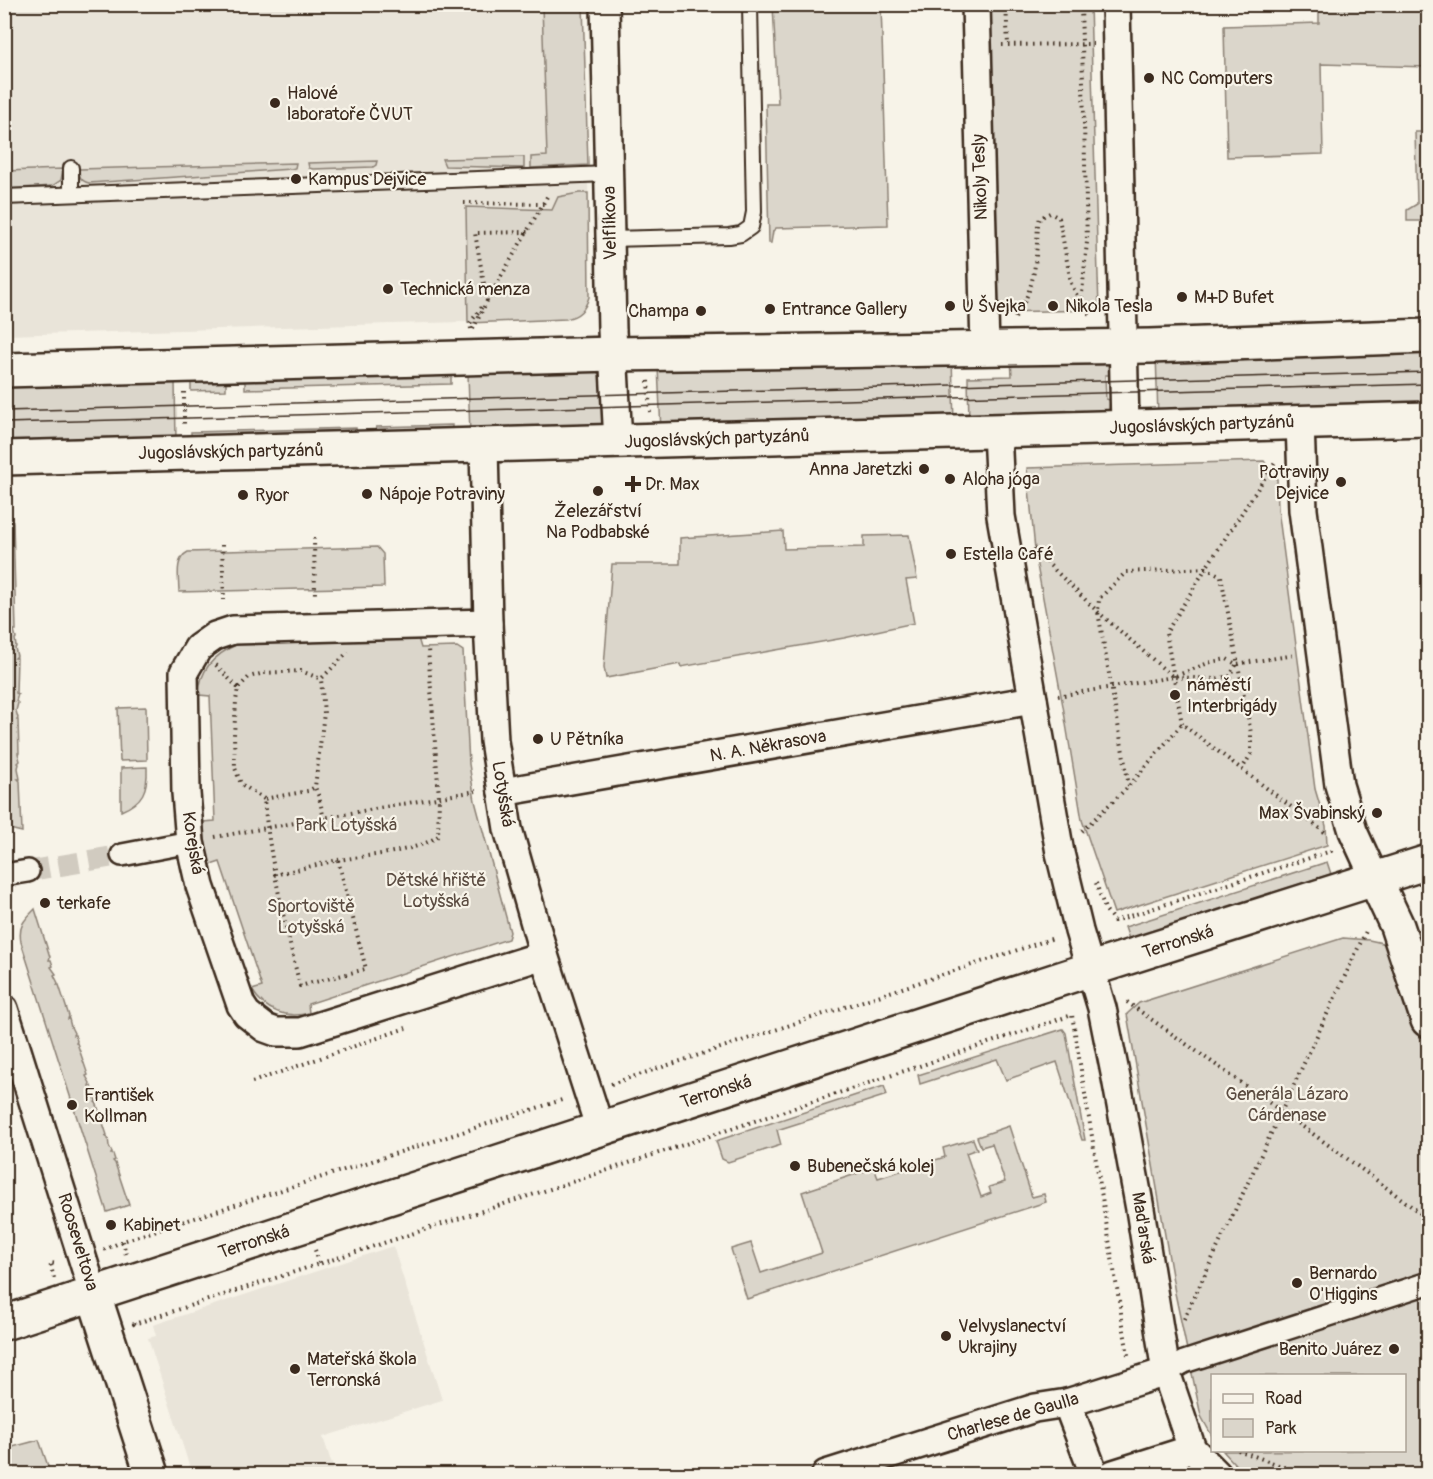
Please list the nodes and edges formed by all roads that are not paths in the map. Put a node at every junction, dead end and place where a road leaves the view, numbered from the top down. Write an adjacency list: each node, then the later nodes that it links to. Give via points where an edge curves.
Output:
1 (605, 4): 6 (street, Velflíkova)
2 (750, 4): 9 (lane, via 754,212 751,227 729,236)
3 (976, 4): 12 (street, Nikoly Tesly)
4 (1116, 4): 11 (street)
5 (71, 168): 7 (lane)
6 (609, 174): 7 (lane); 9 (street, Velflíkova)
7 (71, 194): 8 (lane)
8 (4, 197)
9 (610, 239): 13 (street, Velflíkova)
10 (1428, 336): 11 (main road)
11 (1124, 346): 12 (main road); 17 (street)
12 (984, 349): 13 (main road)
13 (614, 354): 14 (main road); 19 (street, Velflíkova)
14 (4, 370)
15 (1428, 419): 16 (main road, Jugoslávských partyzánů)
16 (1300, 423): 17 (main road, Jugoslávských partyzánů); 30 (street, via 1303,510 1340,785 1353,831)
17 (1125, 428): 18 (main road, Jugoslávských partyzánů)
18 (997, 431): 19 (main road, Jugoslávských partyzánů); 23 (street, via 1001,516)
19 (618, 442): 20 (main road, Jugoslávských partyzánů)
20 (484, 446): 21 (main road, Jugoslávských partyzánů); 22 (street, Lotyšská)
21 (4, 458)
22 (488, 623): 24 (street, Lotyšská, via 494,741); 25 (street, Korejská, via 233,630 198,648 184,672)
23 (1033, 700): 24 (street, N. A. Někrasova); 32 (street, via 1060,853)
24 (491, 791): 31 (street, Lotyšská, via 508,829)
25 (190, 842): 26 (street); 31 (street, Korejská, via 200,886 241,1005 255,1022 270,1030 300,1032)
26 (122, 855)
27 (1428, 862): 30 (main road, Terronská)
28 (28, 871): 29 (street)
29 (4, 875)
30 (1375, 879): 32 (main road, Terronská); 34 (main road, via 1397,926)
31 (544, 956): 35 (street, Lotyšská)
32 (1091, 969): 35 (main road, Terronská); 39 (street, Maďarská, via 1116,1078)
33 (4, 1009): 37 (street, Rooseveltova)
34 (1428, 1020)
35 (600, 1130): 37 (main road, Terronská)
36 (1428, 1283): 39 (street, via 1184,1362)
37 (94, 1295): 38 (main road, Terronská); 42 (main road, Rooseveltova)
38 (4, 1323)
39 (1166, 1372): 40 (street, Charlese de Gaulla); 41 (street, Maďarská)
40 (1067, 1403): 43 (street, Charlese de Gaulla, via 1035,1408); 44 (street)
41 (1192, 1449): 45 (street); 46 (street, Maďarská)
42 (152, 1474)
43 (826, 1474)
44 (1094, 1474)
45 (1113, 1474)
46 (1217, 1474)

